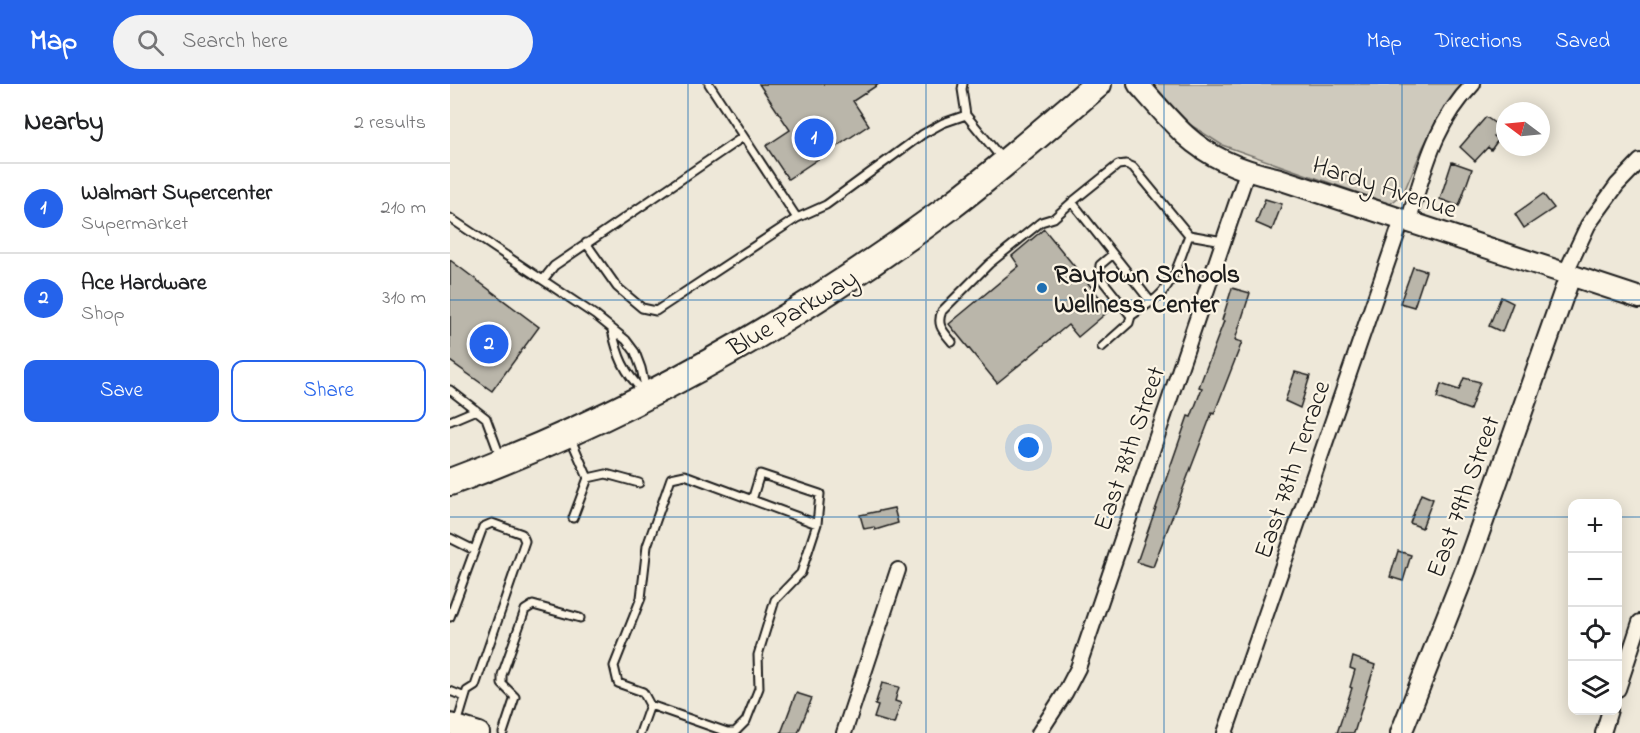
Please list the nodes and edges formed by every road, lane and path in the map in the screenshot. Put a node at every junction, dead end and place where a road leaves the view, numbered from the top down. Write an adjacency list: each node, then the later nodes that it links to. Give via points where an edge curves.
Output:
1 (709, 84): 7 (lane)
2 (963, 84): 6 (lane)
3 (1098, 84): 9 (highway, Blue Parkway)
4 (1138, 84): 10 (street, Hardy Avenue, via 1186,136)
5 (1473, 84): 14 (street, East 78th Terrace, via 1445,119 1432,143)
6 (966, 115): 9 (lane); 13 (lane, via 923,134 826,205)
7 (743, 137): 13 (lane); 17 (lane)
8 (1640, 161): 19 (street, East 79th Street, via 1588,225)
9 (1005, 163): 28 (highway, Blue Parkway, via 945,210 803,308)
10 (1247, 172): 14 (street, Hardy Avenue); 16 (street, East 78th Street)
11 (1072, 202): 15 (lane, via 1118,165 1126,164 1133,167); 18 (lane); 25 (lane, via 989,264 942,311 939,326)
12 (450, 218): 20 (lane)
13 (797, 218): 17 (lane, via 656,311 642,308 617,287)
14 (1405, 221): 19 (street, Hardy Avenue); 56 (street, East 78th Terrace)
15 (1188, 235): 16 (lane); 22 (lane, via 1174,275 1162,295)
16 (1223, 242): 55 (street, East 78th Street, via 1078,669)
17 (586, 243): 20 (lane, via 554,266)
18 (1113, 254): 22 (lane); 23 (lane, via 1100,266 1099,276)
19 (1567, 275): 21 (street, Hardy Avenue); 57 (street, East 79th Street, via 1466,569)
20 (543, 280): 24 (lane)
21 (1640, 298)
22 (1151, 302): 23 (lane)
23 (1131, 316): 26 (lane, via 1129,323)
24 (612, 330): 28 (lane, via 628,376); 28 (lane, via 635,352)
25 (952, 342)
26 (1102, 347)
27 (450, 390): 29 (lane)
28 (647, 395): 31 (highway, Blue Parkway)
29 (476, 410): 30 (lane); 32 (lane, via 486,418)
30 (450, 421)
31 (568, 433): 32 (highway, Blue Parkway); 33 (lane)
32 (502, 461): 34 (highway, Blue Parkway)
33 (588, 478): 35 (lane, via 606,474); 37 (lane)
34 (450, 482)
35 (639, 483)
36 (752, 500): 38 (lane); 38 (lane, via 760,474 820,494); 48 (lane, via 685,475 671,478 646,546 641,598 614,666 618,683 643,692)
37 (573, 518)
38 (817, 524): 48 (lane, via 801,573 775,600 758,655 759,688 746,721 735,732 727,732)
39 (450, 538): 40 (lane)
40 (474, 550): 42 (lane); 47 (lane, via 483,527 492,523 522,534 525,541 475,686)
41 (898, 570): 54 (street)
42 (450, 617)
43 (580, 618): 52 (lane, via 533,605 525,610 502,675 502,684 515,697)
44 (1640, 622): 45 (street)
45 (1622, 674)
46 (450, 691): 47 (lane)
47 (465, 697): 50 (lane)
48 (650, 705): 53 (lane)
49 (1609, 715): 58 (street)
50 (453, 725): 51 (street)
51 (479, 733)
52 (503, 733)
53 (640, 733)
54 (844, 733)
55 (1040, 733)
56 (1225, 733)
57 (1401, 733)
58 (1603, 733)

